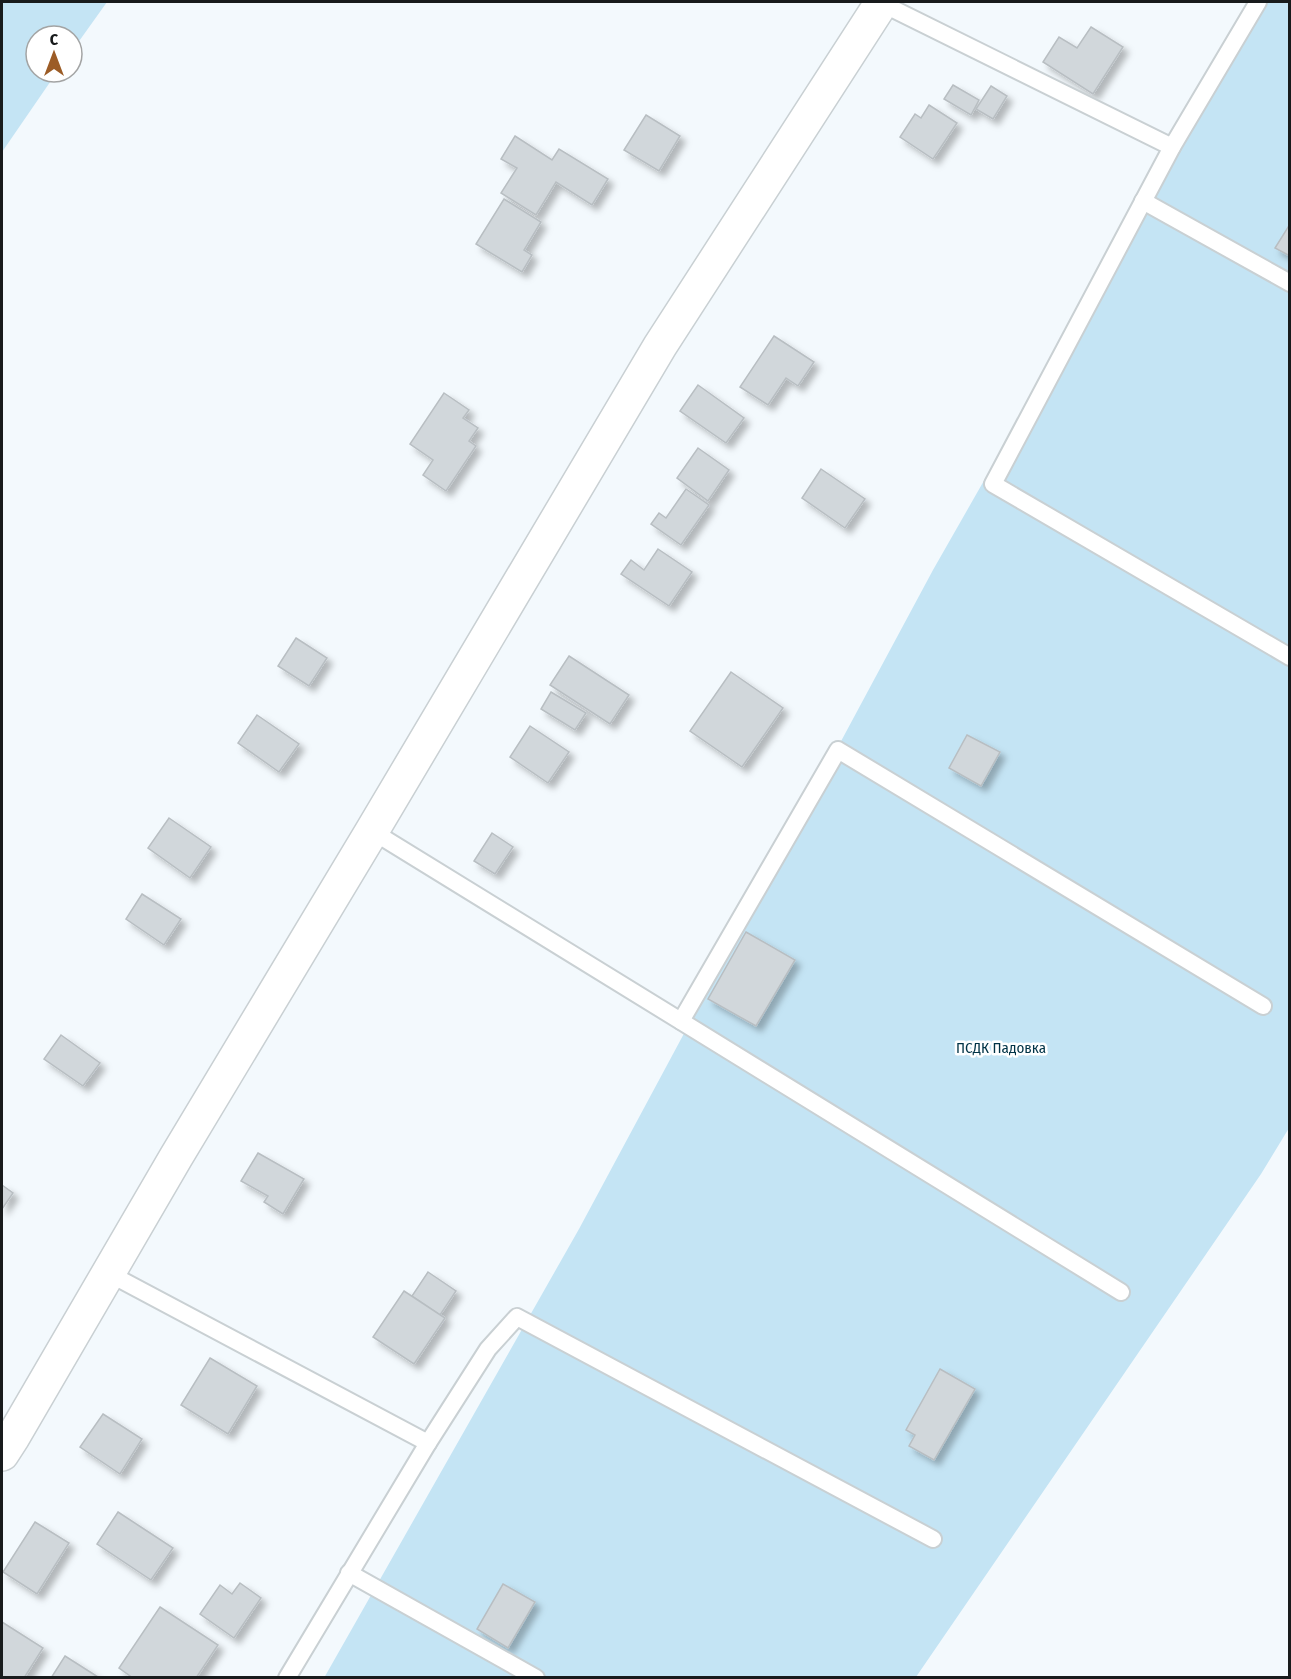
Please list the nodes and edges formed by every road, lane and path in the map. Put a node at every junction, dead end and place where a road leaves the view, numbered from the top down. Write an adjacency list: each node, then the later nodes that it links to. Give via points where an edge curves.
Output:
1 (881, 2): 3 (lane); 7 (street, via 660,346)
2 (1258, 2): 3 (lane)
3 (1172, 147): 4 (lane)
4 (1143, 201): 5 (lane); 6 (lane, via 993,484)
5 (1290, 283)
6 (1290, 657)
7 (372, 831): 9 (lane); 10 (street)
8 (1263, 1006): 9 (lane, via 838,750)
9 (681, 1021): 11 (lane)
10 (108, 1273): 12 (lane); 13 (street)
11 (1121, 1292)
12 (428, 1443): 14 (lane, via 488,1349 517,1317); 15 (lane)
13 (2, 1454)
14 (933, 1539)
15 (349, 1574): 16 (lane); 17 (lane)
16 (287, 1677)
17 (536, 1677)

